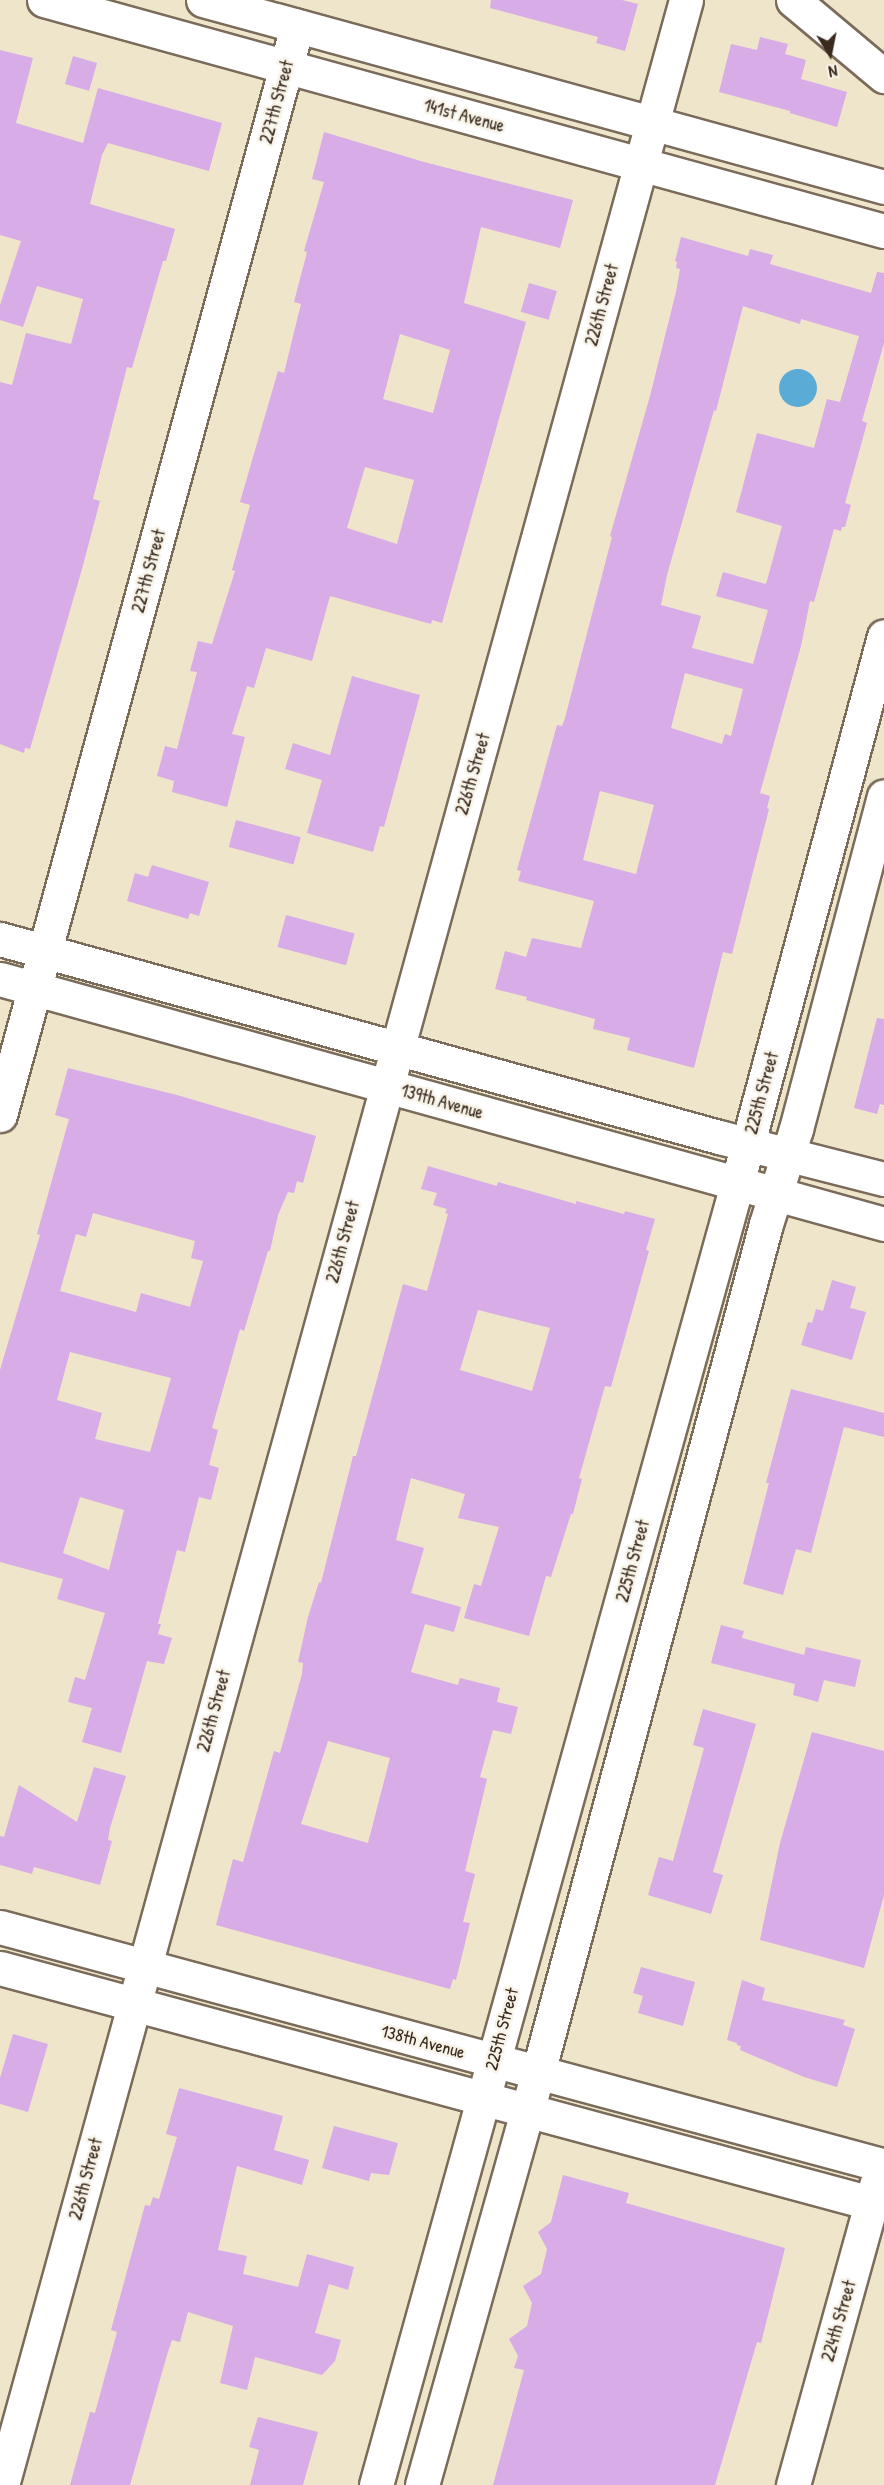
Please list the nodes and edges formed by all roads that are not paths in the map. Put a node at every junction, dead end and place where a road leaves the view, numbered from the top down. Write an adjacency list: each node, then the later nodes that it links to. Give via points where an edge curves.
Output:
1 (44, 0): 6 (street, 141st Avenue)
2 (203, 0): 5 (street)
3 (686, 0): 8 (street, 226th Street)
4 (793, 0): 7 (street)
5 (297, 26): 6 (street, 227th Street); 8 (street)
6 (286, 67): 9 (street, 141st Avenue); 15 (street, 227th Street)
7 (884, 76)
8 (653, 124): 9 (street, 226th Street); 10 (street)
9 (642, 165): 11 (street, 141st Avenue); 18 (street, 226th Street)
10 (884, 187)
11 (884, 231)
12 (884, 636): 21 (street, 225th Street)
13 (884, 796): 22 (street)
14 (0, 939): 15 (street)
15 (45, 950): 17 (street, 227th Street); 18 (street)
16 (0, 979): 17 (street, 139th Avenue)
17 (35, 990): 19 (street, 139th Avenue); 20 (street, 227th Street)
18 (397, 1047): 19 (street, 226th Street); 21 (street)
19 (386, 1086): 24 (street, 139th Avenue); 28 (street, 226th Street)
20 (0, 1115)
21 (748, 1144): 22 (street); 24 (street, 225th Street)
22 (789, 1154): 23 (street); 25 (street)
23 (884, 1179)
24 (737, 1184): 25 (street, 139th Avenue); 31 (street, 225th Street)
25 (776, 1194): 26 (street, 139th Avenue); 32 (street)
26 (884, 1224)
27 (0, 1927): 28 (street, 138th Avenue)
28 (143, 1967): 30 (street, 226th Street); 31 (street, 138th Avenue)
29 (0, 1968): 30 (street)
30 (133, 2004): 33 (street); 37 (street, 226th Street)
31 (492, 2060): 32 (street, 138th Avenue); 33 (street, 225th Street)
32 (538, 2073): 34 (street); 35 (street, 138th Avenue)
33 (484, 2100): 34 (street); 38 (street, 225th Street)
34 (527, 2111): 36 (street); 39 (street)
35 (883, 2160): 36 (street, 224th Street)
36 (871, 2203): 40 (street, 224th Street)
37 (2, 2485)
38 (376, 2485)
39 (422, 2485)
40 (793, 2485)

